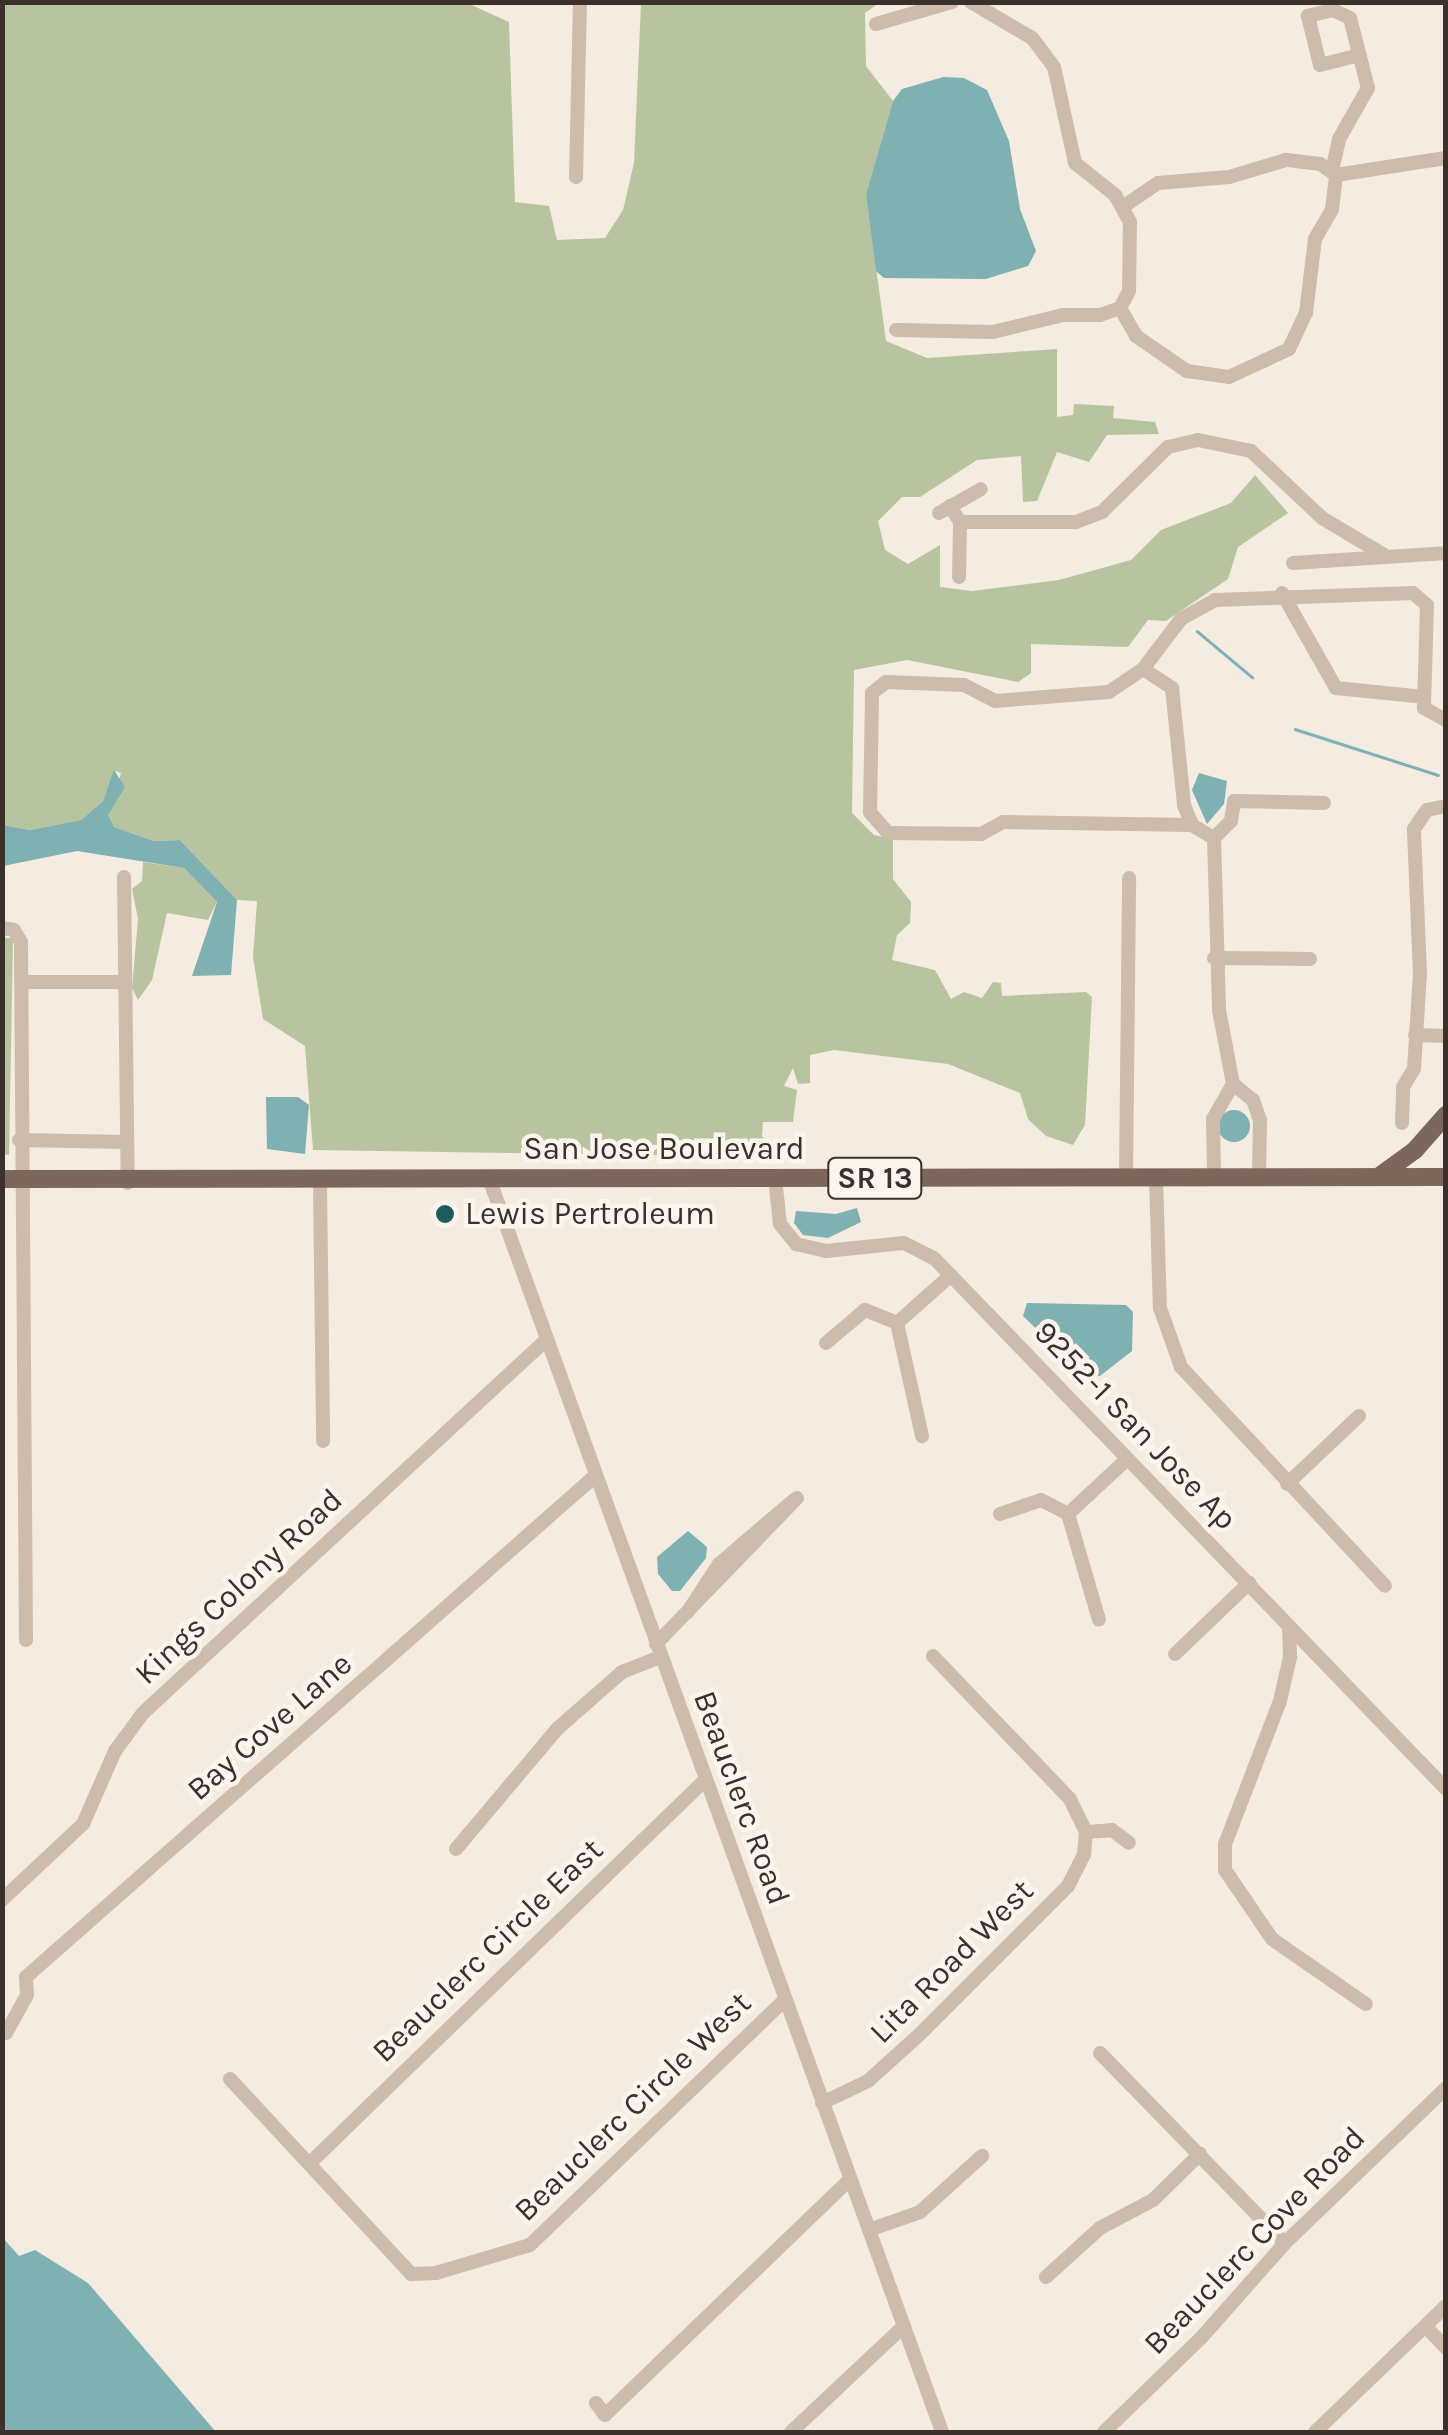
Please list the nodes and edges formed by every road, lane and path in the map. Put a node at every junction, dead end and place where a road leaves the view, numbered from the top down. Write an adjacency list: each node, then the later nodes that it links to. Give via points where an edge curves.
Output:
1 (580, 2): 8 (street)
2 (952, 2): 4 (street)
3 (971, 2): 9 (street, via 1042,47 1059,80 1075,163)
4 (876, 24)
5 (1360, 55): 5 (street, via 1344,12 1308,16 1320,65); 7 (street, via 1368,88 1340,139)
6 (1446, 158): 7 (street)
7 (1334, 172): 9 (street, via 1286,160 1228,177 1158,183); 10 (street, via 1332,209 1315,239 1306,313 1290,348 1229,377 1187,370 1136,336)
8 (576, 177)
9 (1124, 206): 10 (street, via 1129,292)
10 (1120, 308): 11 (street, via 993,332)
11 (896, 330)
12 (981, 489): 13 (street, via 945,510)
13 (960, 522): 15 (street, via 1076,522 1102,512 1168,447 1198,440 1251,450 1322,518); 17 (street)
14 (1446, 553): 15 (street)
15 (1384, 555): 16 (street)
16 (1294, 563)
17 (959, 577)
18 (1282, 593): 19 (street, via 1238,595 1191,611); 20 (street, via 1336,688); 20 (street, via 1420,594 1426,605)
19 (1143, 669): 24 (street, via 1172,688 1176,765); 24 (street, via 1110,692 1039,693 1029,702 995,701 964,685 878,685 871,701 872,822 888,833 981,834 1003,822)
20 (1424, 697): 21 (street, via 1431,717)
21 (1446, 720)
22 (1324, 803): 25 (street, via 1234,801 1231,821)
23 (1446, 806): 33 (street, via 1426,810 1414,829 1420,890)
24 (1192, 825): 25 (street)
25 (1214, 838): 29 (street)
26 (124, 877): 32 (street)
27 (1129, 878): 42 (street)
28 (2, 928): 31 (street, via 20,935)
29 (1214, 958): 30 (street); 35 (street)
30 (1310, 959)
31 (21, 982): 32 (street); 38 (street)
32 (126, 982): 39 (street)
33 (1415, 1035): 34 (street); 37 (street)
34 (1446, 1036)
35 (1233, 1084): 40 (street, via 1213,1119); 41 (street, via 1258,1108)
36 (1446, 1114): 44 (main road, via 1415,1150)
37 (1402, 1123)
38 (19, 1140): 39 (street); 48 (street)
39 (127, 1142): 51 (street)
40 (1214, 1176): 41 (main road, San Jose Boulevard / SR 13); 43 (main road, San Jose Boulevard / SR 13)
41 (1259, 1176): 44 (main road, San Jose Boulevard / SR 13)
42 (1126, 1177): 43 (main road, San Jose Boulevard / SR 13); 46 (main road, San Jose Boulevard / SR 13)
43 (1156, 1177): 61 (street, via 1160,1308 1173,1352 1194,1386)
44 (1378, 1177): 45 (main road, San Jose Boulevard / SR 13)
45 (1446, 1177)
46 (776, 1178): 49 (main road, San Jose Boulevard / SR 13); 52 (street, 9252-1 San Jose Ap, via 780,1224 796,1244 826,1251 904,1243 924,1250)
47 (2, 1179): 48 (main road, San Jose Boulevard / SR 13)
48 (22, 1181): 51 (main road, San Jose Boulevard / SR 13); 69 (street)
49 (490, 1181): 50 (main road, San Jose Boulevard / SR 13); 54 (street, Beauclerc Road)
50 (320, 1182): 51 (main road, San Jose Boulevard / SR 13); 58 (street)
51 (128, 1183)
52 (951, 1276): 53 (street); 59 (street, 9252-1 San Jose Ap)
53 (898, 1323): 55 (street, via 865,1310); 57 (street)
54 (546, 1340): 60 (street, Beauclerc Road); 78 (street, Kings Colony Road, via 144,1713 115,1751 83,1824)
55 (826, 1343)
56 (1358, 1416): 61 (street)
57 (922, 1436)
58 (323, 1441)
59 (1127, 1459): 63 (street); 65 (street, 9252-1 San Jose Ap)
60 (596, 1476): 70 (street, Beauclerc Road); 81 (street, Bay Cove Lane, via 26,1977 27,1995)
61 (1287, 1484): 66 (street)
62 (1000, 1514): 63 (street, via 1041,1500)
63 (1068, 1514): 67 (street)
64 (738, 1552): 70 (street)
65 (1249, 1583): 68 (street, 9252-1 San Jose Ap); 71 (street)
66 (1385, 1586)
67 (1098, 1620)
68 (1289, 1626): 74 (street, 9252-1 San Jose Ap); 80 (street, via 1280,1701 1223,1860 1272,1939)
69 (26, 1640)
70 (658, 1651): 73 (street, Beauclerc Road); 77 (street, via 622,1672 557,1729)
71 (1175, 1654)
72 (933, 1656): 75 (street, via 1070,1799)
73 (705, 1780): 79 (street, Beauclerc Road); 88 (street, Beauclerc Circle East)
74 (1446, 1789)
75 (1086, 1832): 76 (street, via 1112,1830); 85 (street, Lita Road West, via 1082,1863 1068,1886 885,2067)
76 (1130, 1843)
77 (456, 1849)
78 (2, 1900)
79 (784, 2000): 85 (street, Beauclerc Road); 88 (street, Beauclerc Circle West, via 519,2251 411,2274)
80 (1366, 2004)
81 (6, 2033)
82 (1100, 2053): 86 (street)
83 (230, 2079): 88 (street)
84 (1446, 2088): 91 (street, Beauclerc Cove Road)
85 (822, 2103): 89 (street, Beauclerc Road)
86 (1200, 2154): 91 (street); 92 (street, via 1153,2200 1100,2228)
87 (982, 2156): 90 (street, via 920,2212)
88 (310, 2163)
89 (850, 2180): 90 (street, Beauclerc Road); 98 (street, via 601,2409)
90 (868, 2230): 94 (street, Beauclerc Road)
91 (1285, 2243): 101 (street, Beauclerc Cove Road, via 1201,2338)
92 (1046, 2277)
93 (1446, 2306): 95 (street)
94 (904, 2326): 99 (street); 100 (street, Beauclerc Road)
95 (1426, 2326): 96 (street); 97 (street)
96 (1446, 2348)
97 (1325, 2429)
98 (604, 2432)
99 (791, 2432)
100 (942, 2432)
101 (1104, 2432)

